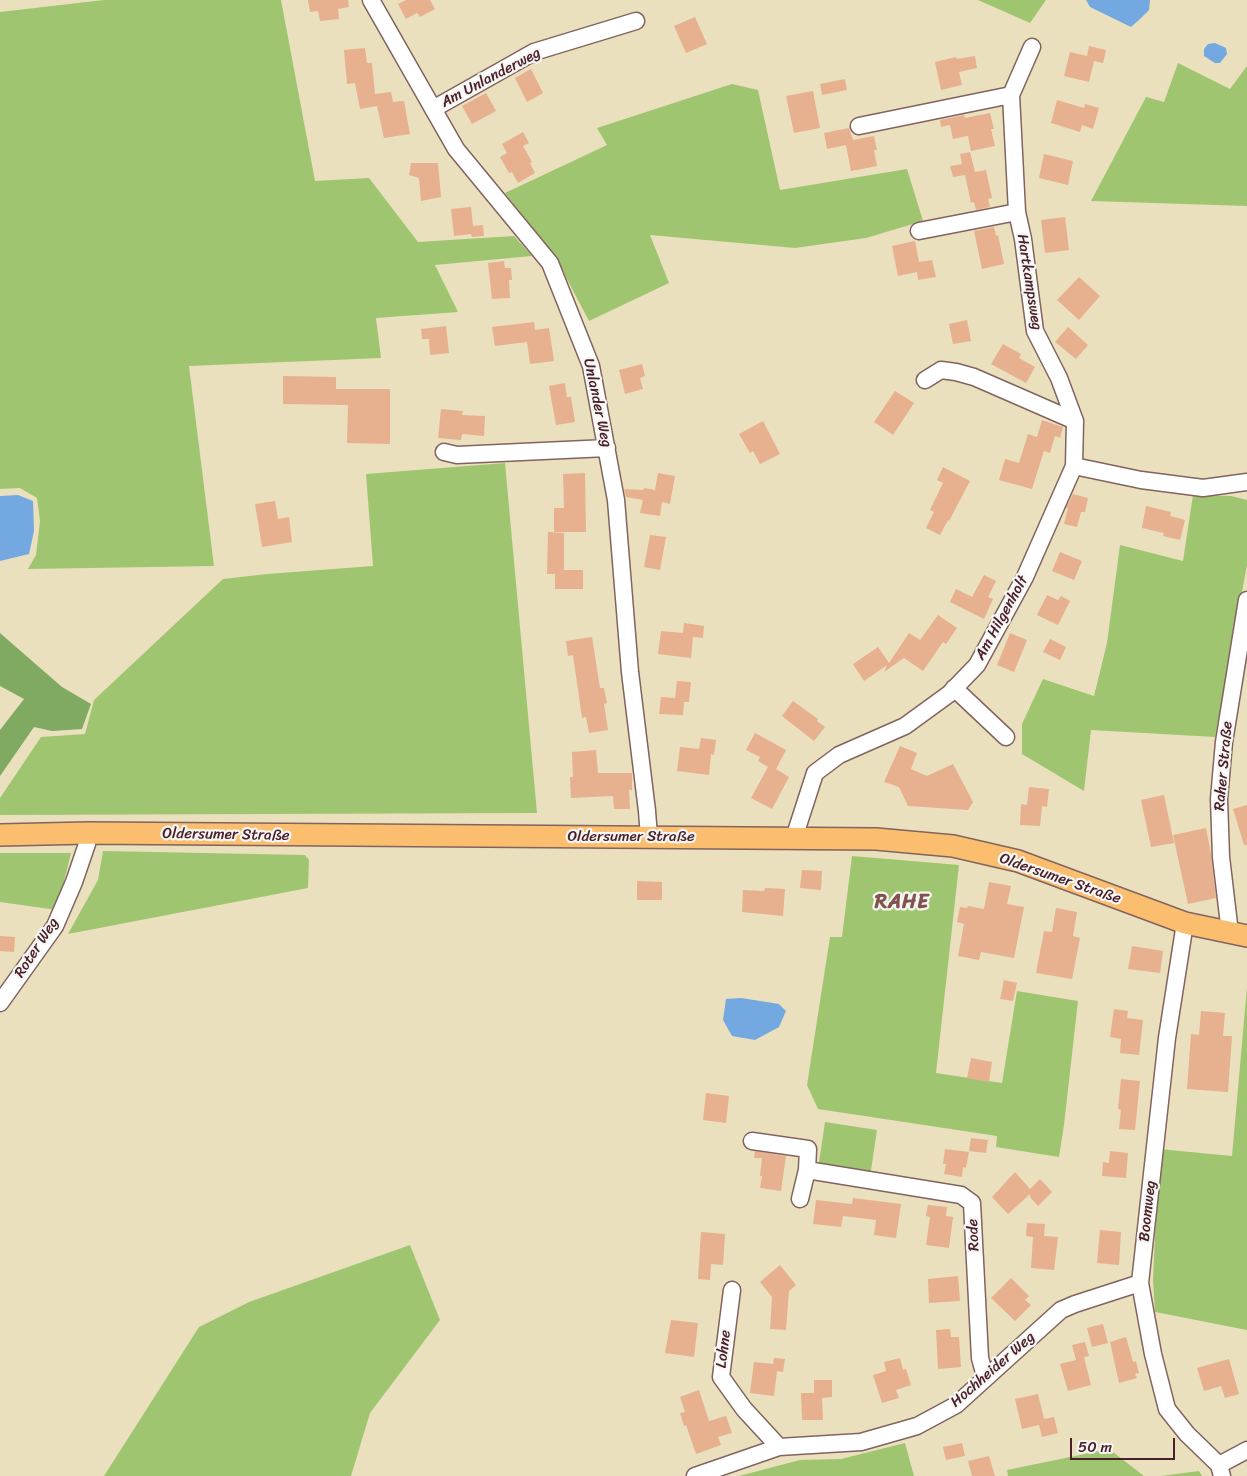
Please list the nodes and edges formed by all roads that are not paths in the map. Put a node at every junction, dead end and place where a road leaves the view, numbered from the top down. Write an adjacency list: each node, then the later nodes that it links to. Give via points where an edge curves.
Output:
1 (371, 0): 5 (street, Unlander Weg)
2 (636, 21): 5 (street, Am Unlanderweg, via 534,52)
3 (1032, 47): 4 (street, Hartkampsweg)
4 (1011, 95): 6 (street); 7 (street, Hartkampsweg)
5 (433, 109): 11 (street, Unlander Weg, via 456,149 550,263 591,366)
6 (859, 126)
7 (1017, 212): 8 (street); 10 (street, Hartkampsweg, via 1035,331 1059,378)
8 (919, 231)
9 (925, 380): 10 (street, via 941,370 956,372)
10 (1075, 421): 13 (street, Hartkampsweg)
11 (606, 448): 12 (street, via 457,455); 20 (street, Unlander Weg, via 616,500)
12 (444, 452)
13 (1074, 466): 14 (street, via 1141,480 1203,488); 16 (street, Am Hilgenholt, via 1026,577 977,665)
14 (1247, 482)
15 (1247, 600): 23 (street, Raher Straße, via 1224,742 1219,799 1221,857)
16 (954, 688): 17 (street); 21 (street, Am Hilgenholt, via 905,726 839,756 815,773)
17 (1006, 737)
18 (88, 833): 19 (main road, Oldersumer Straße); 20 (main road, Oldersumer Straße); 24 (street, Roter Weg, via 74,882 54,926)
19 (0, 835)
20 (648, 837): 21 (main road, Oldersumer Straße)
21 (794, 838): 22 (main road, Oldersumer Straße, via 876,839 953,846 1018,861)
22 (1185, 923): 23 (main road, Oldersumer Straße); 28 (street, Boomweg, via 1167,1038)
23 (1238, 935)
24 (0, 1003)
25 (752, 1141): 26 (street, via 808,1149)
26 (807, 1170): 27 (street); 30 (street, Rode, via 962,1195 972,1203 980,1358)
27 (800, 1199)
28 (1140, 1283): 30 (street, Hochheider Weg, via 1061,1310); 33 (street, Boomweg, via 1167,1409)
29 (732, 1290): 31 (street, Lohne, via 721,1377 744,1409)
30 (985, 1376): 31 (street, Hochheider Weg, via 956,1404 917,1426 861,1442)
31 (779, 1447): 34 (street, Hochheider Weg)
32 (1247, 1450): 33 (street)
33 (1221, 1471)
34 (695, 1476)

